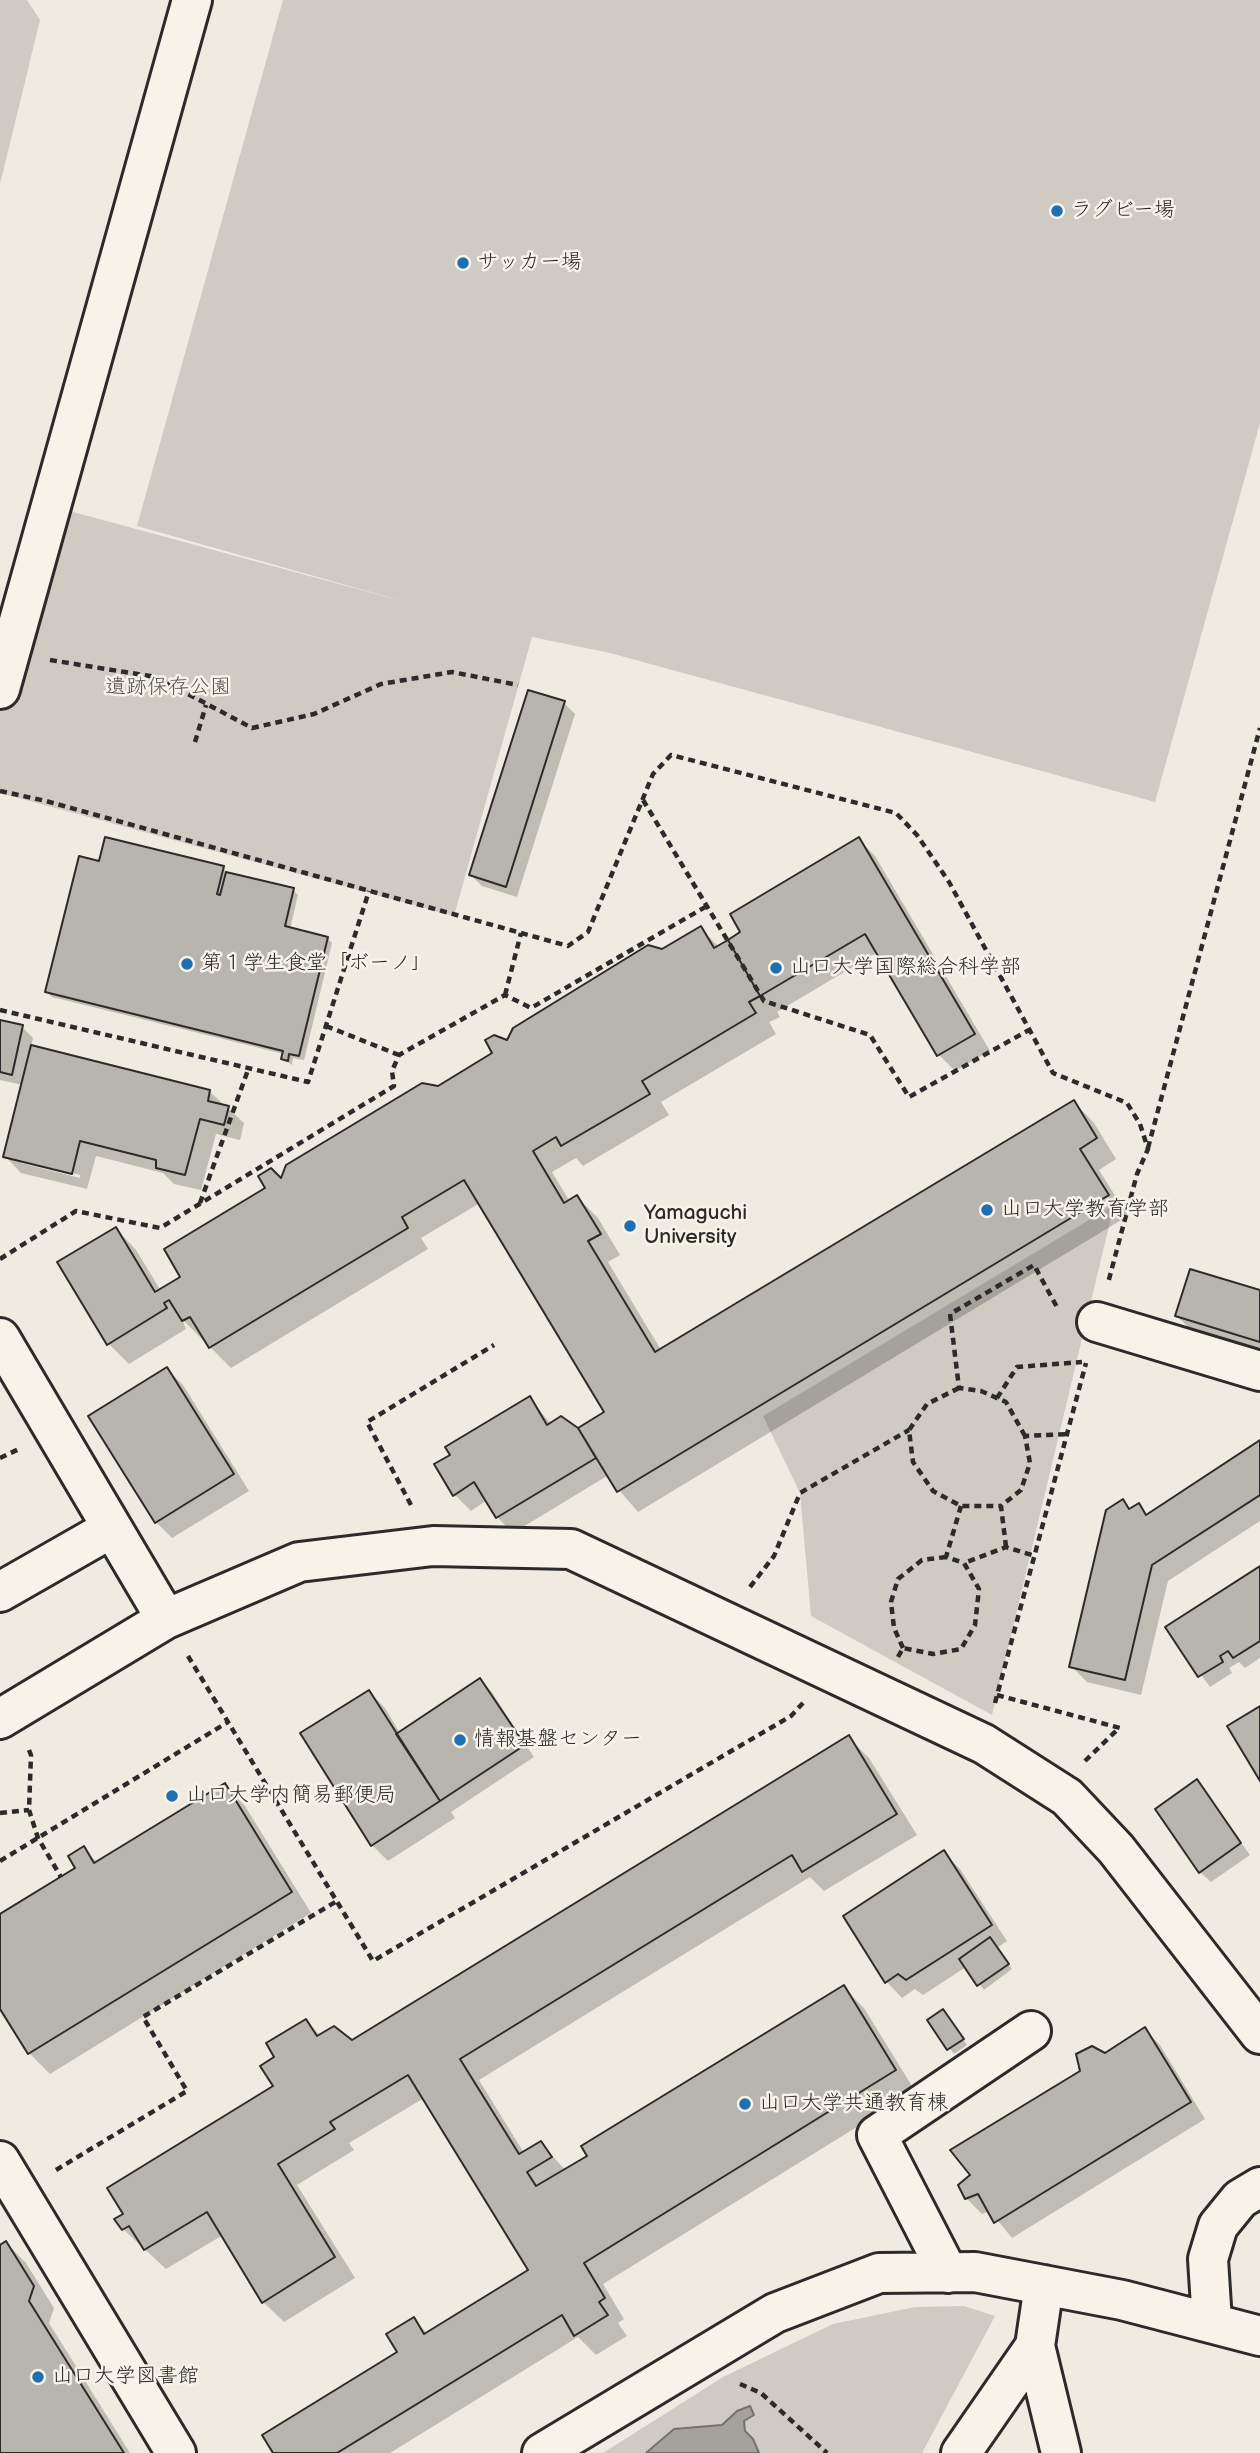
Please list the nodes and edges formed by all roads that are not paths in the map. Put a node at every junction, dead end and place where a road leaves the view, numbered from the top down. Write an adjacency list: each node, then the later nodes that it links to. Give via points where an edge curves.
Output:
1 (192, 0): 2 (lane)
2 (0, 689)
3 (1088, 1336): 5 (lane)
4 (0, 1338): 6 (lane)
5 (1260, 1371)
6 (112, 1528): 7 (lane); 8 (lane)
7 (0, 1592)
8 (166, 1619): 9 (lane); 11 (lane, via 299,1562 433,1546 571,1549 984,1744 1055,1789 1116,1849)
9 (4, 1716)
10 (1031, 2031): 14 (lane, via 877,2135)
11 (1260, 2034)
12 (7, 2176): 19 (lane)
13 (1260, 2188): 16 (lane, via 1240,2199 1218,2226 1208,2259)
14 (948, 2273): 15 (lane, via 975,2272); 20 (lane, via 878,2273 775,2313)
15 (1044, 2284): 16 (lane); 18 (lane)
16 (1212, 2322): 17 (lane)
17 (1260, 2336)
18 (1035, 2346): 21 (lane); 22 (lane)
19 (176, 2453)
20 (541, 2453)
21 (961, 2453)
22 (1061, 2453)

